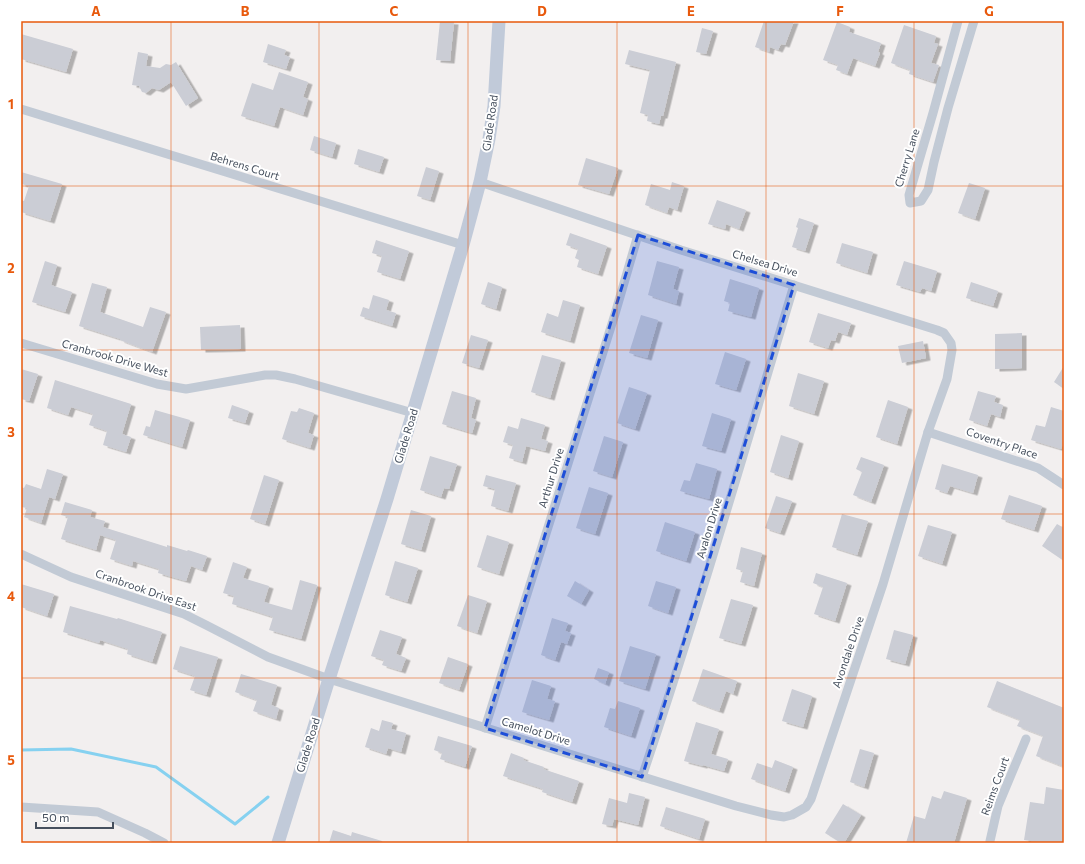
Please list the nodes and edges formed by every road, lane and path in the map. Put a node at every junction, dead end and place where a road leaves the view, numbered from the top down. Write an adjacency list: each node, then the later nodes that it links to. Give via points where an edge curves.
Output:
1 (499, 21): 5 (main road, Glade Road, via 494,106 490,139)
2 (958, 21): 3 (street, Cherry Lane, via 908,196 910,203 921,201 928,190 948,108)
3 (974, 21)
4 (21, 109): 7 (street, Behrens Court)
5 (480, 182): 6 (street, Chelsea Drive); 7 (main road, Glade Road)
6 (638, 235): 8 (street, Chelsea Drive); 15 (street, Arthur Drive)
7 (462, 245): 10 (main road, Glade Road)
8 (794, 285): 11 (street, Chelsea Drive, via 944,334 951,343 952,350 947,379); 17 (street, Avalon Drive, via 734,486)
9 (21, 343): 10 (street, Cranbrook Drive West, via 157,384 186,389 276,375)
10 (413, 413): 14 (main road, Glade Road)
11 (928, 432): 12 (street, Coventry Place, via 1038,468); 18 (street, Avondale Drive, via 883,584 811,799 806,807 784,817)
12 (1064, 485)
13 (21, 554): 14 (street, Cranbrook Drive East, via 71,577 184,614 268,657)
14 (329, 679): 15 (street, Camelot Drive); 21 (main road, Glade Road)
15 (485, 728): 17 (street, Camelot Drive)
16 (1026, 739): 22 (street, Reims Court, via 998,806)
17 (642, 777): 18 (street, Camelot Drive)
18 (736, 806)
19 (21, 807): 20 (street, via 98,812)
20 (164, 843)
21 (278, 843)
22 (990, 843)

